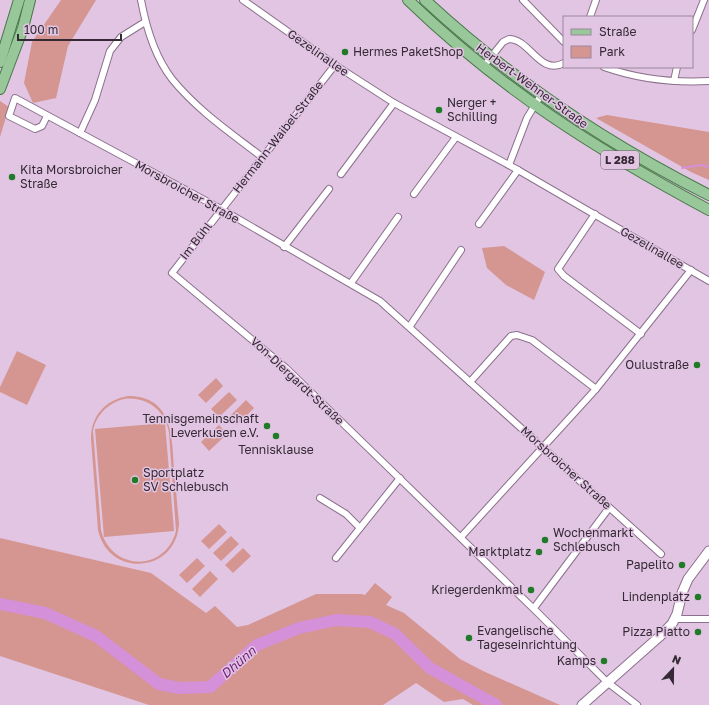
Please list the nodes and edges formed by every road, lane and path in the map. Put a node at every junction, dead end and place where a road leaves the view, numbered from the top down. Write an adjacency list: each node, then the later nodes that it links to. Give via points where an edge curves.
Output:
1 (19, 0): 15 (main road)
2 (30, 0): 23 (main road, via 23,28)
3 (141, 0): 11 (street)
4 (243, 0): 17 (street, Gezelinallee)
5 (408, 0): 18 (main road, Herbert-Wehner-Straße / L 288)
6 (425, 0): 14 (main road, Herbert-Wehner-Straße / L 288)
7 (523, 0): 13 (street)
8 (596, 0): 10 (street)
9 (704, 0): 12 (street)
10 (590, 16)
11 (145, 22): 28 (street, via 121,37 110,51 95,100); 30 (street, via 172,78 214,119)
12 (693, 28)
13 (563, 41)
14 (491, 57): 16 (street, via 503,42 512,39 548,66); 18 (street); 24 (main road, Herbert-Wehner-Straße / L 288)
15 (0, 62)
16 (563, 63)
17 (335, 65): 25 (street, Gezelinallee); 30 (street, Hermann-Waibel-Straße)
18 (484, 67): 26 (main road, Herbert-Wehner-Straße / L 288)
19 (608, 68): 21 (street, via 640,77)
20 (677, 68): 21 (street)
21 (674, 81): 22 (street)
22 (709, 81)
23 (0, 89)
24 (541, 95): 26 (street); 36 (main road, Herbert-Wehner-Straße / L 288, via 574,119 624,149)
25 (394, 103): 29 (street, Gezelinallee); 33 (street)
26 (534, 105): 31 (street, via 526,118); 38 (main road, Herbert-Wehner-Straße / L 288, via 613,156)
27 (47, 116): 27 (street, Morsbroicher Straße, via 15,98 9,113 13,119 35,129 42,126); 28 (street, Morsbroicher Straße)
28 (80, 134): 37 (street, Morsbroicher Straße)
29 (456, 137): 31 (street, Gezelinallee); 35 (street)
30 (262, 157): 37 (street, Hermann-Waibel-Straße)
31 (509, 165): 32 (street, Gezelinallee)
32 (518, 170): 39 (street, Gezelinallee); 41 (street)
33 (341, 174)
34 (329, 189): 42 (street)
35 (414, 194)
36 (709, 195)
37 (221, 209): 42 (street, Morsbroicher Straße); 45 (street, Im Bühl)
38 (709, 210)
39 (595, 214): 44 (street, Gezelinallee); 49 (street, via 558,269)
40 (398, 217): 47 (street)
41 (479, 224)
42 (284, 247): 47 (street, Morsbroicher Straße)
43 (461, 250): 48 (street)
44 (691, 270): 46 (street, Gezelinallee); 49 (street)
45 (172, 273): 53 (street, Von-Diergardt-Straße, via 286,368)
46 (709, 281)
47 (351, 283): 48 (street, Morsbroicher Straße, via 380,301)
48 (410, 326): 50 (street, Morsbroicher Straße)
49 (640, 334): 51 (street)
50 (470, 382): 51 (street, via 511,336 517,335 532,340); 52 (street, Morsbroicher Straße)
51 (596, 389): 52 (street)
52 (542, 448): 55 (street, Morsbroicher Straße); 57 (street)
53 (400, 478): 56 (street); 57 (street, Von-Diergardt-Straße)
54 (320, 498): 56 (street, via 346,514)
55 (610, 508): 59 (street, Morsbroicher Straße); 61 (street)
56 (360, 528): 60 (street)
57 (461, 537): 61 (street, Von-Diergardt-Straße)
58 (709, 552): 62 (main road, via 688,579)
59 (661, 554)
60 (336, 558)
61 (534, 608): 64 (street, Von-Diergardt-Straße)
62 (675, 618): 63 (street); 64 (main road, via 659,637)
63 (709, 619)
64 (607, 682): 65 (main road); 66 (street, Von-Diergardt-Straße)
65 (582, 705)
66 (637, 705)

